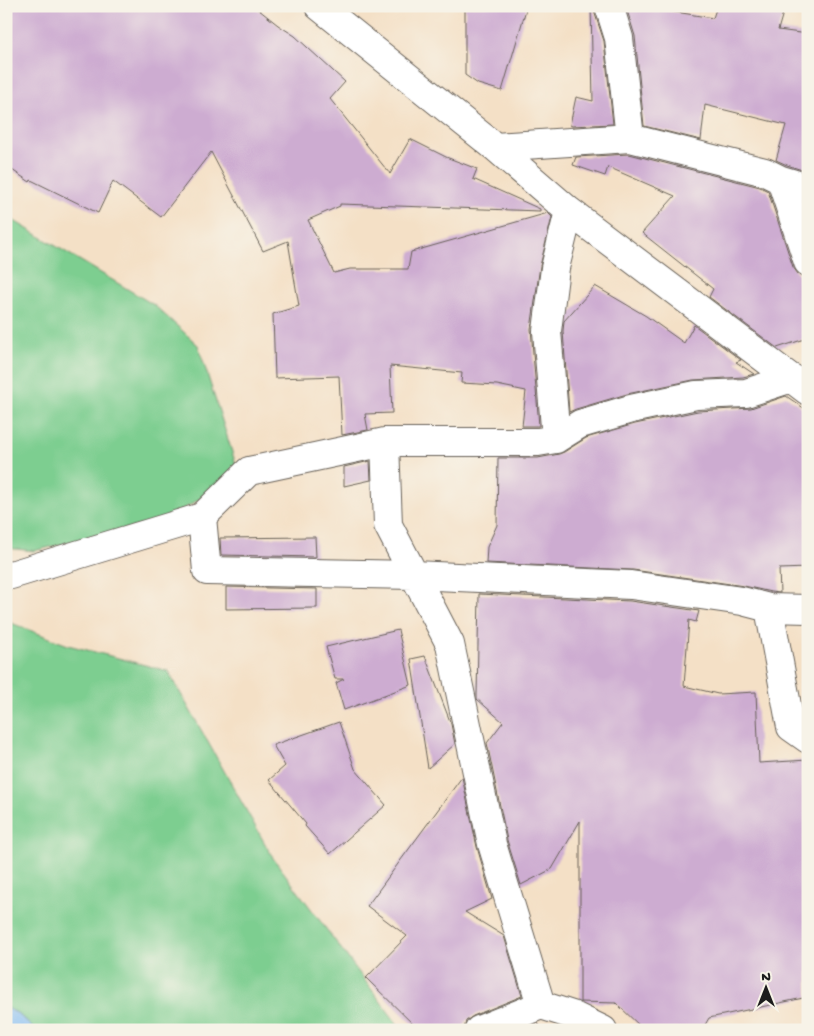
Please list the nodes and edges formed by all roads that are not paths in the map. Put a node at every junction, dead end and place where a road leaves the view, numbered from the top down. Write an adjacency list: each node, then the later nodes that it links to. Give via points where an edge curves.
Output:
1 (319, 6): 4 (street)
2 (609, 6): 3 (street, via 619,38)
3 (630, 138): 4 (street); 5 (street, via 765,172)
4 (495, 148): 7 (street)
5 (781, 180): 6 (street); 8 (street)
6 (808, 188)
7 (569, 211): 9 (street); 10 (street, via 555,268 547,332)
8 (808, 262)
9 (800, 384): 10 (street, via 746,393 696,395 631,409 580,424)
10 (556, 439): 11 (street, via 538,442)
11 (386, 442): 12 (street, via 249,471); 14 (street, via 388,525)
12 (202, 517): 13 (street); 14 (street, via 208,571)
13 (6, 574)
14 (414, 575): 15 (street, via 631,585); 18 (street, via 450,644 492,844)
15 (769, 608): 16 (street); 17 (street, via 791,727)
16 (808, 609)
17 (808, 738)
18 (541, 1005): 19 (street); 20 (street)
19 (479, 1030)
20 (603, 1030)

